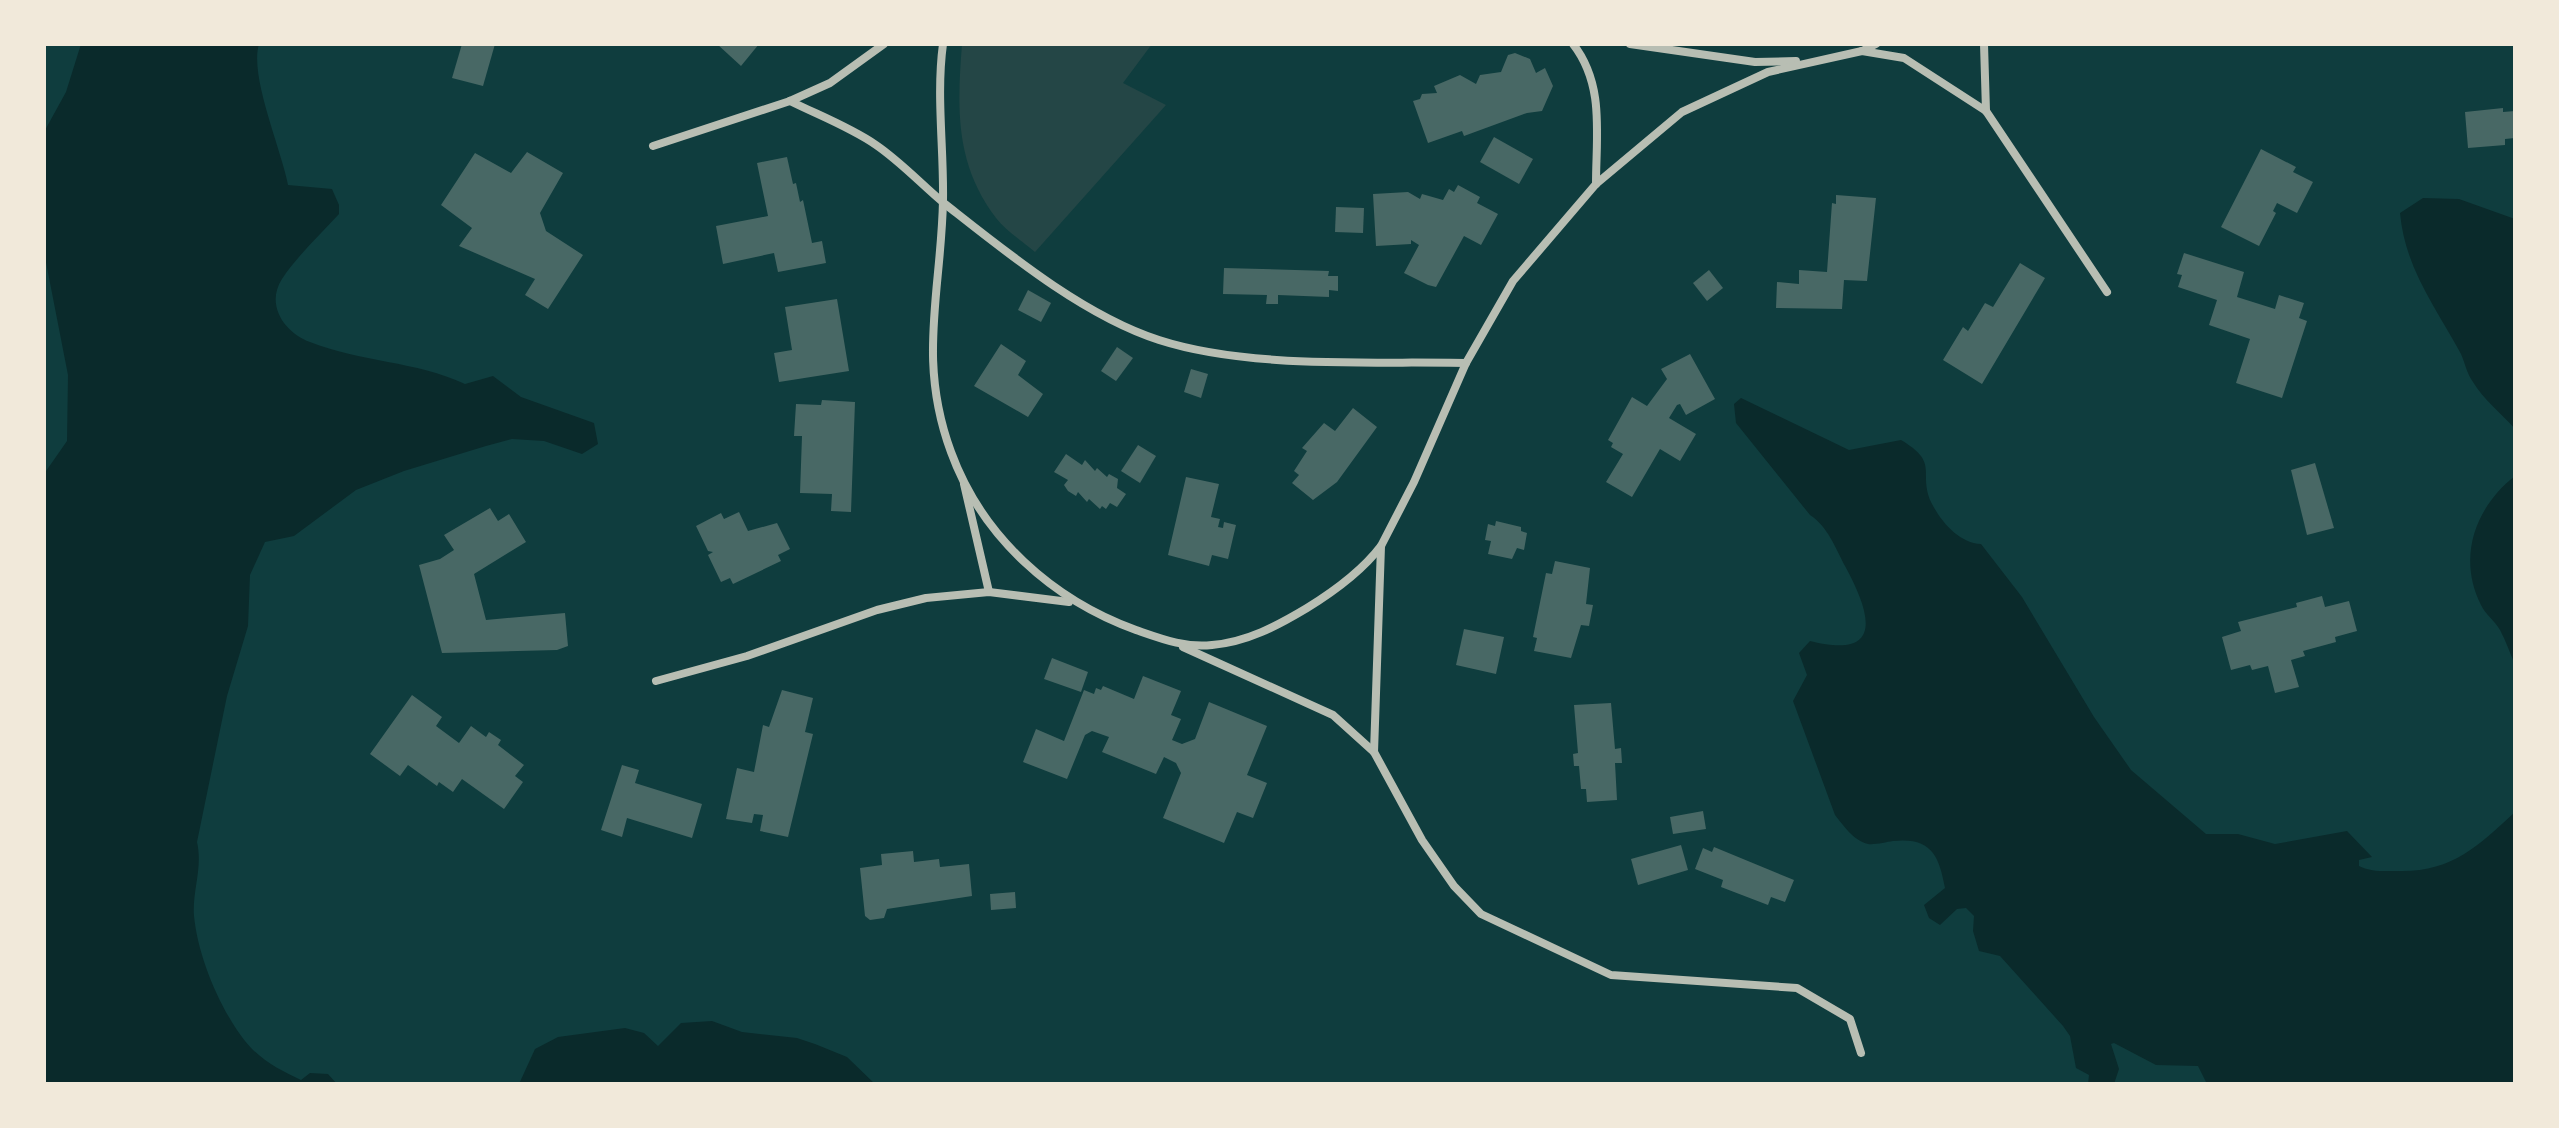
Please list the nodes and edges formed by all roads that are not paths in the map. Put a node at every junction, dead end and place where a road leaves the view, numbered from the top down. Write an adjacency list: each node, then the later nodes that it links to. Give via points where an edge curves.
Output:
1 (884, 44): 9 (street, via 830,83)
2 (943, 44): 13 (street)
3 (1573, 44): 12 (street, via 1588,66 1597,94)
4 (1630, 44): 8 (street, via 1755,62)
5 (1876, 44): 7 (street)
6 (1984, 44): 10 (street)
7 (1862, 51): 8 (street); 10 (street, via 1904,58)
8 (1807, 61): 12 (street, via 1719,92 1682,112)
9 (790, 101): 11 (street); 13 (street, via 874,143)
10 (1986, 111): 14 (street)
11 (653, 146)
12 (1596, 184): 15 (street, via 1513,281)
13 (943, 202): 15 (street, via 1034,271 1118,323 1158,339 1278,359); 16 (street, via 931,355 937,404)
14 (2107, 292)
15 (1466, 363): 17 (street)
16 (963, 480): 18 (street); 19 (street, via 1023,562)
17 (1381, 546): 20 (street, via 1324,598 1278,625 1246,639); 22 (street)
18 (989, 592): 19 (street); 21 (street, via 926,598 877,610 747,656)
19 (1075, 603): 20 (street)
20 (1177, 645): 22 (street, via 1333,715)
21 (656, 681)
22 (1374, 752): 23 (street, via 1422,840 1481,914 1611,975 1797,988 1850,1019)
23 (1861, 1053)

